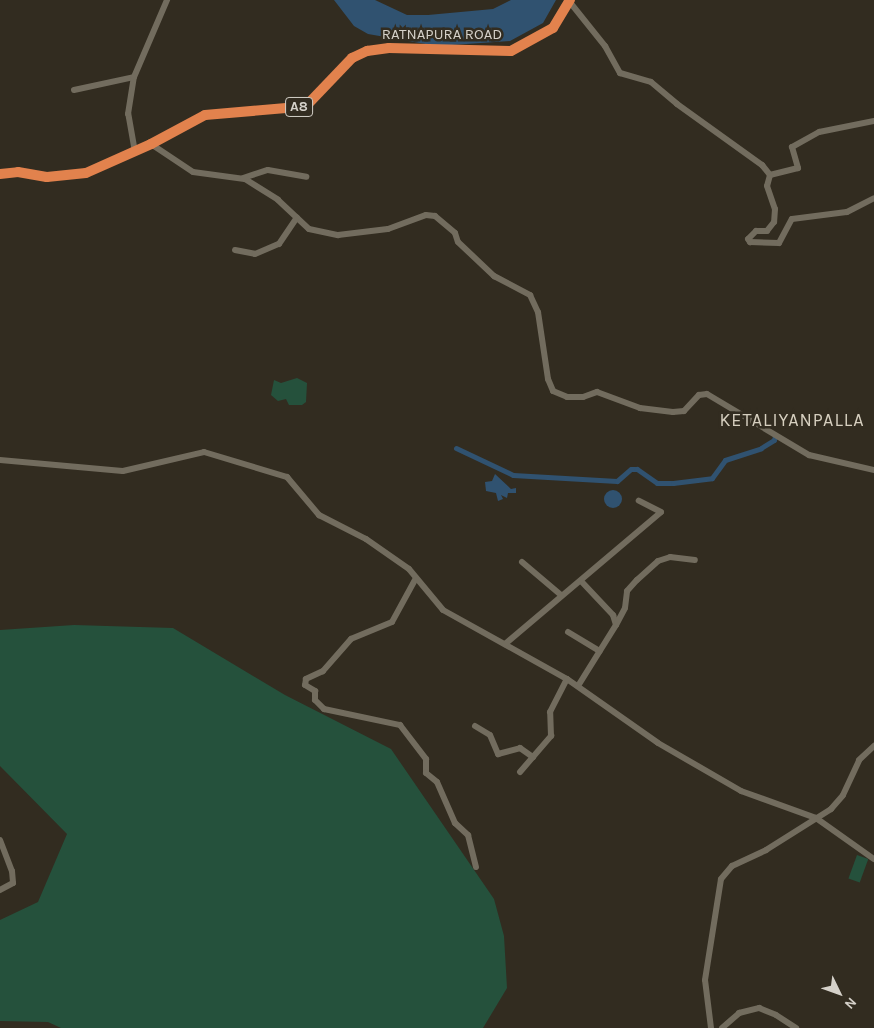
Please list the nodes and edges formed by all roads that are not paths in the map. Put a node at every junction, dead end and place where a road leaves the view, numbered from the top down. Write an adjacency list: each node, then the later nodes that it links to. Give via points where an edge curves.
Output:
1 (167, 0): 3 (street)
2 (569, 1): 6 (highway, RATNAPURA ROAD / A8, via 553,28 511,50 389,48 367,51 352,58 308,104 205,115); 9 (street, via 605,46 620,73 651,82 676,104 762,165)
3 (134, 78): 4 (street); 7 (street, via 128,114)
4 (74, 90)
5 (874, 121): 9 (street, via 819,132 801,140 792,147 798,168)
6 (151, 144): 7 (highway, RATNAPURA ROAD / A8); 11 (street, via 193,172)
7 (135, 152): 8 (highway, RATNAPURA ROAD / A8, via 86,173 47,177 18,172)
8 (0, 174)
9 (770, 175): 12 (street, via 767,186 776,216 767,231 749,235 750,242 779,243 792,219 847,212)
10 (306, 177): 11 (street, via 268,170)
11 (242, 178): 13 (street, via 278,200)
12 (874, 198)
13 (297, 217): 14 (street, via 279,244 255,254); 16 (street, via 309,229 338,235 388,229 426,215 434,216 455,233 458,242 494,276 530,295 538,312 548,379 553,391 567,397 598,392 640,408 672,412 684,411 699,395 706,394 809,455)
14 (235, 250)
15 (0, 460): 20 (street, via 123,471 204,452 287,478 319,515 366,539)
16 (874, 470)
17 (639, 501): 21 (street, via 661,512)
18 (695, 560): 23 (street, via 670,557 658,561 627,591 625,608)
19 (522, 562): 22 (street)
20 (416, 578): 25 (street, via 443,610); 36 (street, via 392,622 351,639 323,671 306,679 305,685 315,691 315,700 324,709 400,725 426,759 426,773 437,782 455,823 468,835)
21 (581, 581): 22 (street); 23 (street, via 613,615)
22 (561, 595): 25 (street)
23 (616, 625): 26 (street)
24 (568, 632): 26 (street)
25 (505, 644): 27 (street)
26 (600, 651): 28 (street)
27 (567, 679): 28 (street); 31 (street, via 550,712 551,736)
28 (578, 686): 33 (street, via 658,743 741,791)
29 (475, 726): 31 (street, via 490,735 498,754 520,748)
30 (874, 746): 33 (street, via 858,760 843,795 832,809)
31 (533, 757): 32 (street)
32 (520, 772)
33 (816, 818): 35 (street); 38 (street, via 766,850 732,866 721,879 705,980)
34 (0, 840): 37 (street, via 13,883)
35 (874, 859)
36 (476, 867)
37 (0, 890)
38 (711, 1028)
39 (722, 1028): 40 (street, via 738,1013 759,1008)
40 (796, 1028)

